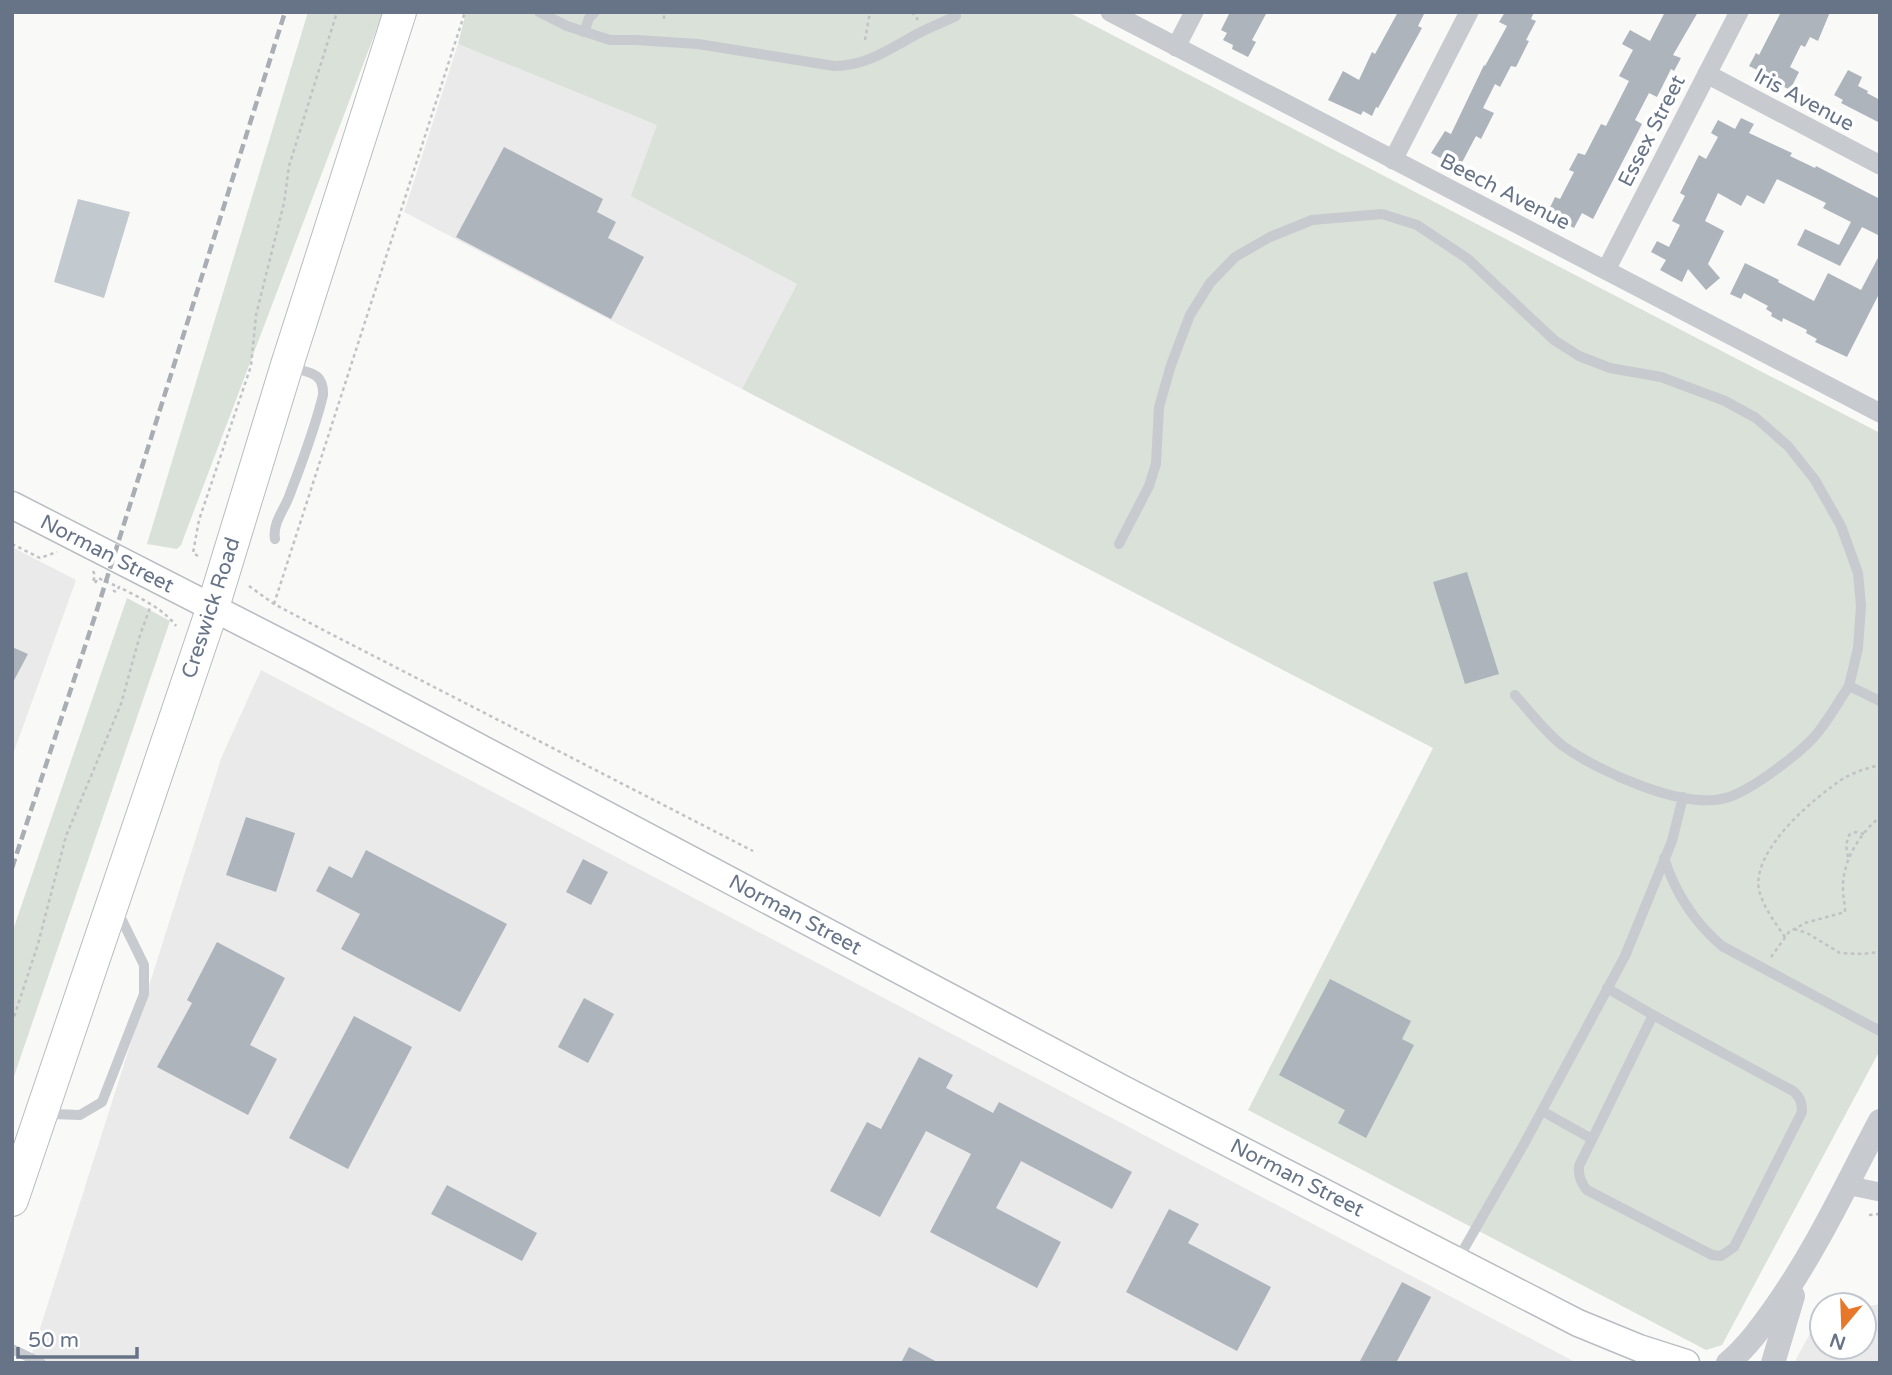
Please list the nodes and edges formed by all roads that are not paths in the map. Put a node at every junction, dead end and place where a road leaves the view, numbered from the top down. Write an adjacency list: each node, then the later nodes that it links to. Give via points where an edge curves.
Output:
1 (400, 12): 15 (highway, Creswick Road)
2 (540, 12): 9 (lane)
3 (595, 12): 9 (lane)
4 (1110, 12): 10 (street, Beech Avenue)
5 (1194, 12): 10 (street)
6 (1469, 12): 12 (street)
7 (1739, 12): 11 (street, Essex Street)
8 (956, 16): 9 (lane, via 875,58 841,65 698,44 610,40)
9 (584, 32)
10 (1176, 47): 12 (street, Beech Avenue)
11 (1707, 74): 13 (street, Iris Avenue); 14 (street, Essex Street)
12 (1392, 160): 14 (street, Beech Avenue)
13 (1880, 165)
14 (1606, 270): 16 (street, Beech Avenue)
15 (287, 365): 18 (lane, via 315,375 323,391 291,492 275,525); 20 (highway, Creswick Road)
16 (1880, 413)
17 (12, 505): 20 (main road, Norman Street)
18 (275, 539)
19 (1119, 544): 21 (lane, via 1156,464 1159,407 1171,365 1190,315 1210,282 1235,257 1312,220 1382,214 1417,225 1468,259 1554,340 1579,356 1610,368 1661,377 1725,401 1756,418 1787,446 1815,481 1841,526 1858,573 1858,648)
20 (213, 607): 26 (highway, Creswick Road); 37 (main road, Norman Street)
21 (1849, 686): 23 (lane); 24 (lane, via 1818,732 1758,781 1728,797 1706,801)
22 (1515, 695): 24 (lane, via 1562,745 1634,784)
23 (1880, 701)
24 (1683, 797): 25 (lane)
25 (1664, 859): 27 (lane); 29 (lane, via 1680,896 1705,932 1722,946)
26 (113, 902): 30 (highway, Creswick Road); 30 (lane, via 144,965 144,994 102,1102 80,1115)
27 (1608, 988): 28 (lane); 31 (lane)
28 (1653, 1016): 33 (lane); 33 (lane, via 1793,1091 1802,1103 1802,1112 1734,1247 1721,1256 1712,1255 1587,1190 1578,1175)
29 (1880, 1031)
30 (43, 1110): 36 (highway, Creswick Road)
31 (1542, 1111): 33 (lane); 37 (lane)
32 (1880, 1121): 34 (street)
33 (1592, 1139)
34 (1846, 1185): 35 (street); 38 (street)
35 (1880, 1192)
36 (12, 1200)
37 (1457, 1261): 39 (main road, Norman Street)
38 (1800, 1272): 44 (street, via 1759,1331); 45 (street)
39 (1578, 1323): 42 (main road, Norman Street); 43 (main road, Norman Street)
40 (12, 1349): 41 (lane)
41 (41, 1363)
42 (1639, 1363)
43 (1686, 1363)
44 (1728, 1363)
45 (1773, 1363)

